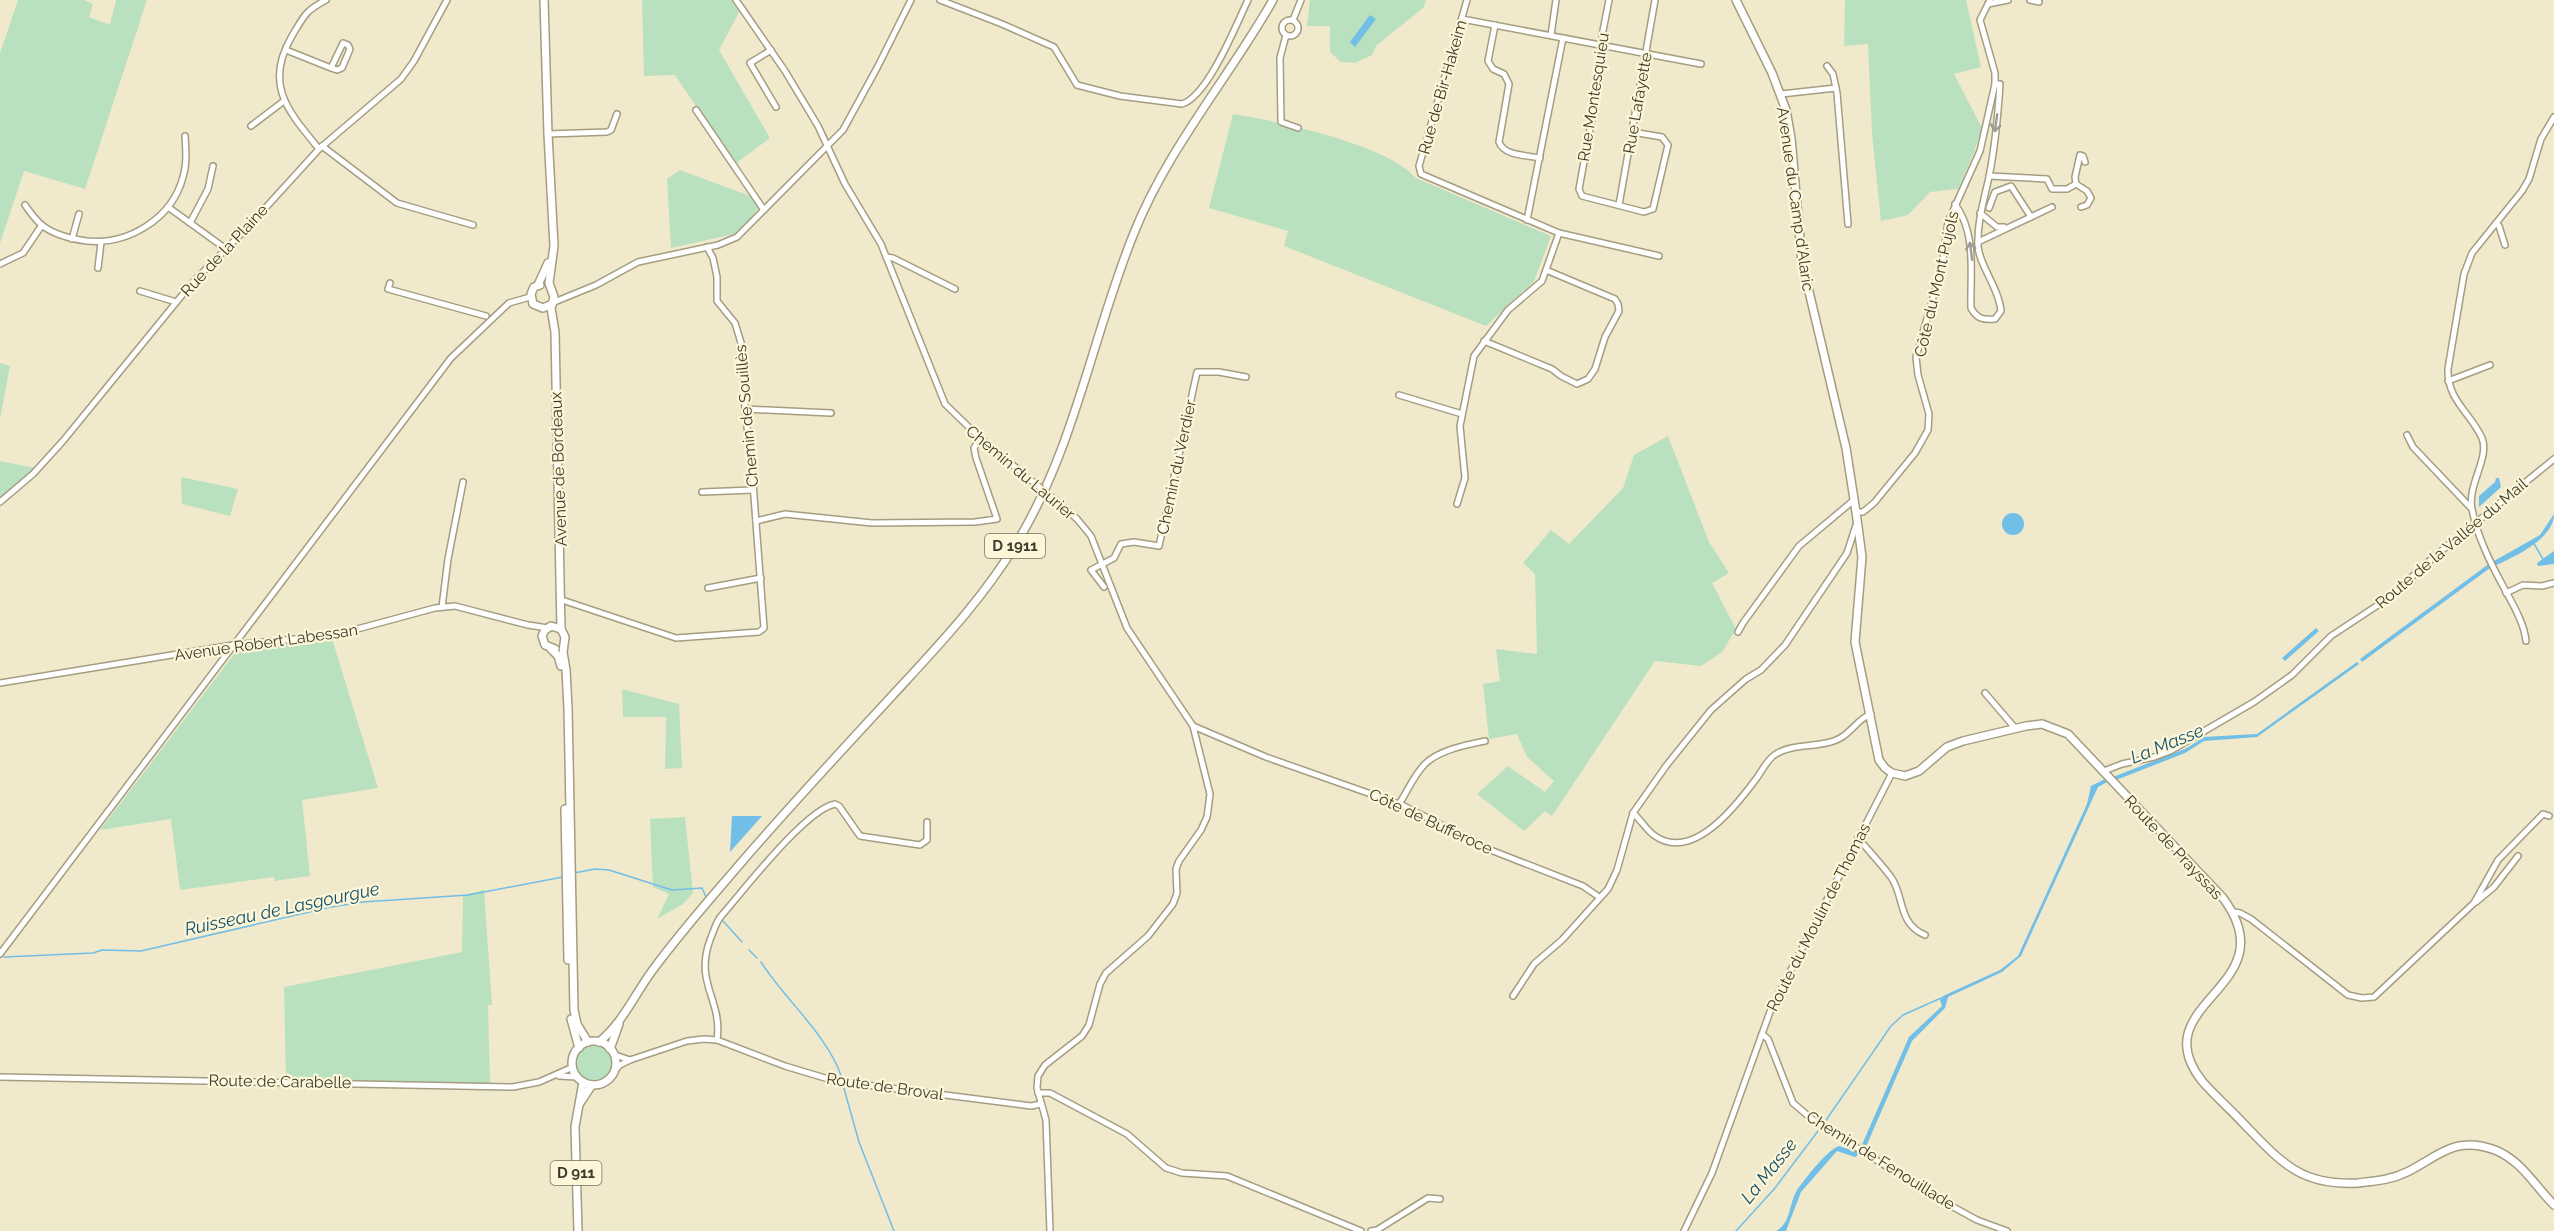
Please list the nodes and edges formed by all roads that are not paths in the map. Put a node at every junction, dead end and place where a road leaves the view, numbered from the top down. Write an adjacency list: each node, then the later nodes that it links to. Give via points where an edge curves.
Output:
1 (326, 0): 26 (street, via 308,9)
2 (447, 0): 47 (street, Rue de la Plaine, via 407,71)
3 (544, 0): 44 (main road)
4 (736, 0): 27 (street, Chemin du Laurier)
5 (911, 0): 48 (street, via 843,130)
6 (940, 0): 7 (street, via 1054,47 1077,85 1120,96 1182,104 1191,101 1224,53)
7 (1248, 0)
8 (1273, 0): 157 (main road, D 1911, via 1155,185 1113,287 1059,458 1012,549 961,621 801,794 674,942)
9 (1301, 0): 20 (street)
10 (1467, 0): 19 (street, Rue de Bir-Hakeim)
11 (1556, 0): 23 (street)
12 (1609, 0): 25 (street, Rue Montesquieu)
13 (1655, 0): 28 (street, Rue Lafayette)
14 (1736, 0): 34 (main road, Avenue du Camp d'Alaric)
15 (2008, 0): 17 (street)
16 (2030, 0): 18 (street)
17 (1989, 2): 32 (street, via 1980,26)
18 (2039, 2)
19 (1462, 19): 21 (street); 66 (street, Rue de Bir-Hakeim, via 1419,166 1421,174)
20 (1293, 20): 22 (street, via 1282,26); 22 (street, via 1298,33)
21 (1495, 25): 23 (street); 49 (street, via 1488,61 1493,69 1504,74 1509,84 1501,147)
22 (1286, 35): 42 (street, via 1280,58 1281,122)
23 (1551, 35): 24 (street)
24 (1563, 38): 25 (street); 49 (street)
25 (1604, 45): 28 (street); 57 (street, Rue Montesquieu, via 1579,189 1585,198)
26 (286, 50): 31 (street); 35 (street, via 279,66)
27 (771, 50): 36 (street, via 749,61); 48 (street, Chemin du Laurier, via 818,126)
28 (1646, 53): 29 (street); 43 (street, Rue Lafayette)
29 (1701, 64)
30 (1827, 66): 33 (street)
31 (331, 68): 31 (street, via 342,68 348,45 343,43)
32 (2000, 85): 52 (street, one-way to 52); 55 (street, Côte du Mont Pujols, via 1972,172)
33 (1836, 88): 34 (street); 69 (street)
34 (1781, 94): 112 (main road, Avenue du Camp d'Alaric, via 1791,138 1802,262 1844,438)
35 (284, 101): 41 (street); 47 (street, via 288,111)
36 (776, 107)
37 (696, 110): 62 (street)
38 (617, 114): 44 (street, via 607,132)
39 (2554, 117): 40 (street)
40 (2552, 124): 68 (street, via 2541,138 2529,179)
41 (251, 126)
42 (1298, 128)
43 (1632, 132): 57 (street, Rue Lafayette); 57 (street, via 1665,138 1668,149 1653,209 1644,212)
44 (548, 134): 46 (main road)
45 (185, 136): 58 (street, via 183,179)
46 (548, 147): 54 (main road); 72 (main road)
47 (321, 148): 71 (street, via 397,203); 80 (street, Rue de la Plaine)
48 (826, 148): 62 (street); 82 (street, Chemin du Laurier)
49 (1540, 158): 66 (street)
50 (2085, 162): 53 (street, via 2079,155)
51 (213, 166): 67 (street, via 208,189)
52 (1989, 176): 53 (street, via 2047,179 2052,189 2067,189); 63 (street)
53 (2076, 184): 60 (street, via 2087,190 2091,198)
54 (548, 201): 72 (main road); 87 (main road, via 550,256)
55 (1955, 204): 77 (street, one-way to 55, via 2000,299 2001,311 1995,319 1984,320 1971,308 1968,235); 116 (street, Côte du Mont Pujols, via 1916,357 1929,414 1928,430 1915,453 1874,503 1863,512)
56 (25, 205): 70 (street)
57 (1619, 205)
58 (168, 207): 67 (street); 76 (street, via 138,231)
59 (2052, 207): 65 (street)
60 (2081, 207)
61 (1989, 208): 65 (street, via 1995,192 2011,186)
62 (764, 210): 79 (street, via 737,237)
63 (1980, 213): 73 (street, via 1997,227); 77 (street)
64 (79, 214): 75 (street)
65 (2031, 217): 73 (street)
66 (1527, 220): 74 (street)
67 (190, 223): 80 (street)
68 (2496, 223): 78 (street); 101 (street, via 2472,253 2464,274)
69 (1848, 224)
70 (42, 225): 75 (street); 83 (street, via 23,253)
71 (473, 225)
72 (553, 228): 89 (main road, via 554,255 549,278)
73 (2006, 228): 77 (street)
74 (1559, 233): 81 (street); 85 (street)
75 (72, 239): 76 (street)
76 (101, 242): 84 (street)
77 (1978, 242)
78 (2505, 245)
79 (707, 247): 92 (street, via 638,262); 103 (street, Chemin de Souillès, via 715,267 717,301 735,323 742,346)
80 (226, 249): 93 (street, Rue de la Plaine)
81 (1659, 256)
82 (886, 257): 88 (street); 107 (street, Chemin du Laurier, via 941,396)
83 (0, 264)
84 (98, 268)
85 (1546, 270): 98 (street, via 1542,281 1508,310); 98 (street, via 1615,298 1618,304 1616,318 1588,379 1577,384 1552,369)
86 (390, 283): 96 (street, via 388,289)
87 (538, 285): 89 (main road); 91 (main road)
88 (955, 289)
89 (552, 290): 92 (street); 94 (main road)
90 (140, 291): 93 (street)
91 (530, 297): 95 (main road); 135 (street, via 509,303 451,358)
92 (565, 297): 94 (street)
93 (176, 302): 113 (street, Rue de la Plaine, via 63,441)
94 (552, 303): 95 (main road); 97 (main road, Avenue de Bordeaux)
95 (538, 307): 97 (main road, Avenue de Bordeaux, via 547,316)
96 (486, 316)
97 (554, 337): 126 (main road, Avenue de Bordeaux)
98 (1484, 341): 105 (street, via 1472,365)
99 (2490, 365): 101 (street)
100 (1246, 377): 120 (street, Chemin du Verdier, via 1197,372 1159,546 1127,542 1121,544 1114,558)
101 (2448, 381): 115 (street, via 2484,447)
102 (1399, 395): 105 (street)
103 (745, 410): 104 (street); 110 (street, Chemin de Souillès)
104 (831, 413)
105 (1462, 414): 114 (street, via 1465,478)
106 (2407, 435): 115 (street, via 2413,447)
107 (980, 438): 117 (street, via 974,448 975,458 997,519 872,523 785,514); 120 (street, Chemin du Laurier, bridge, via 1083,526)
108 (2554, 459): 119 (street, Route de la Vallée du Mail)
109 (463, 482): 127 (street)
110 (753, 490): 111 (street); 117 (street, Chemin de Souillès)
111 (702, 492)
112 (1854, 500): 116 (main road, Avenue du Camp d'Alaric); 131 (street, via 1800,546)
113 (0, 502)
114 (1457, 504)
115 (2471, 508): 119 (street)
116 (1856, 512): 118 (main road)
117 (756, 521): 121 (street, Chemin de Souillès)
118 (1857, 522): 139 (main road, via 1862,557 1855,642); 146 (street, via 1846,553 1785,645 1711,710)
119 (2475, 524): 125 (street); 144 (street, Route de la Vallée du Mail, via 2387,599 2331,636 2292,675 2254,702 2170,751 2122,764)
120 (1103, 564): 123 (street, via 1091,570); 140 (street, Chemin du Laurier, via 1127,628)
121 (761, 578): 124 (street); 126 (street, Chemin de Souillès, via 765,623 759,632 676,638)
122 (2554, 583): 125 (street, via 2523,585)
123 (1104, 587)
124 (708, 588)
125 (2506, 593): 133 (street, via 2525,630)
126 (562, 600): 129 (main road, Avenue de Bordeaux); 130 (main road, Avenue de Bordeaux)
127 (442, 607): 128 (street, Avenue Robert Labessan, via 455,606); 135 (street, Avenue Robert Labessan, via 335,635)
128 (528, 625): 129 (street, Avenue Robert Labessan); 132 (street)
129 (550, 627): 130 (main road); 132 (main road, via 543,632)
130 (561, 629): 134 (main road, via 566,637)
131 (1738, 632)
132 (542, 639): 136 (main road)
133 (2526, 641)
134 (564, 644): 136 (main road); 160 (main road, via 574,1010)
135 (233, 645): 137 (street, Avenue Robert Labessan); 155 (street)
136 (551, 649): 162 (main road, via 562,668 570,1011)
137 (0, 683)
138 (1985, 693): 141 (street)
139 (1870, 714): 143 (main road, via 1876,751); 146 (street, via 1842,737 1774,754 1741,798 1701,836 1668,842 1652,835)
140 (1193, 726): 145 (street, Côte de Bufferoce, via 1266,757); 171 (street, Chemin du Laurier, via 1207,775 1209,806 1201,830 1176,869 1177,893 1173,904 1148,936 1102,978 1089,1025 1082,1036 1045,1065 1036,1082)
141 (2015, 729): 143 (main road, Route de Prayssas, via 1947,747 1912,774); 144 (main road, Route de Prayssas, via 2042,724 2058,728)
142 (1485, 741): 145 (street, via 1429,761)
143 (1892, 773): 149 (street, Route du Moulin de Thomas)
144 (2109, 777): 153 (main road, Route de Prayssas)
145 (1399, 804): 151 (street, Côte de Bufferoce, via 1493,851 1558,874)
146 (1633, 813): 151 (street, via 1617,870 1608,889)
147 (2549, 816): 152 (street, via 2543,814 2537,819 2498,860)
148 (927, 822): 159 (street, via 927,840 920,845 860,836 835,804 800,827 714,927 704,965 716,1011)
149 (1858, 838): 154 (street, via 1891,878 1903,914); 158 (street, Route du Moulin de Thomas, via 1791,966)
150 (2518, 856): 152 (street, via 2494,887)
151 (1599, 897): 156 (street, via 1562,940 1534,964)
152 (2474, 903): 153 (street, via 2374,997 2362,998 2348,995 2251,919)
153 (2234, 912): 175 (main road, Route de Prayssas, via 2239,928 2237,960 2231,975 2191,1023 2186,1048 2191,1066 2205,1084 2273,1153 2300,1174 2335,1184 2389,1179 2438,1152 2475,1145 2512,1159)
154 (1925, 935)
155 (0, 954)
156 (1513, 996)
157 (625, 1011): 161 (main road, D 1911); 163 (main road, D 1911)
158 (1762, 1034): 180 (street, Route du Moulin de Thomas, via 1712,1173); 181 (street, Chemin de Fenouillade, via 1768,1039 1793,1103 1813,1120 1935,1197)
159 (717, 1040): 164 (street, Route de Broval, via 694,1040); 172 (street, Route de Broval, via 835,1081 1031,1106)
160 (588, 1042): 161 (main road); 162 (main road)
161 (599, 1042): 163 (main road)
162 (579, 1048): 165 (main road, via 574,1054)
163 (612, 1052): 164 (street); 166 (main road)
164 (630, 1060): 166 (street, Route de Broval)
165 (573, 1068): 167 (street, Route de Carabelle); 169 (main road)
166 (615, 1070): 170 (main road, via 606,1082)
167 (558, 1076): 168 (street, Route de Carabelle, via 513,1086); 169 (street, Route de Carabelle)
168 (0, 1077)
169 (580, 1079): 170 (main road); 173 (main road, D 911)
170 (592, 1085): 173 (main road, D 911)
171 (1038, 1093): 172 (street, Chemin du Laurier); 178 (street, via 1050,1093 1127,1134 1166,1168 1227,1176)
172 (1041, 1104): 177 (street, Chemin du Laurier, via 1047,1141)
173 (579, 1105): 176 (main road, D 911, via 575,1127)
174 (1440, 1199): 179 (street, via 1428,1198)
175 (2554, 1204)
176 (578, 1231)
177 (1050, 1231)
178 (1361, 1231)
179 (1371, 1231)
180 (1684, 1231)
181 (2007, 1231)

